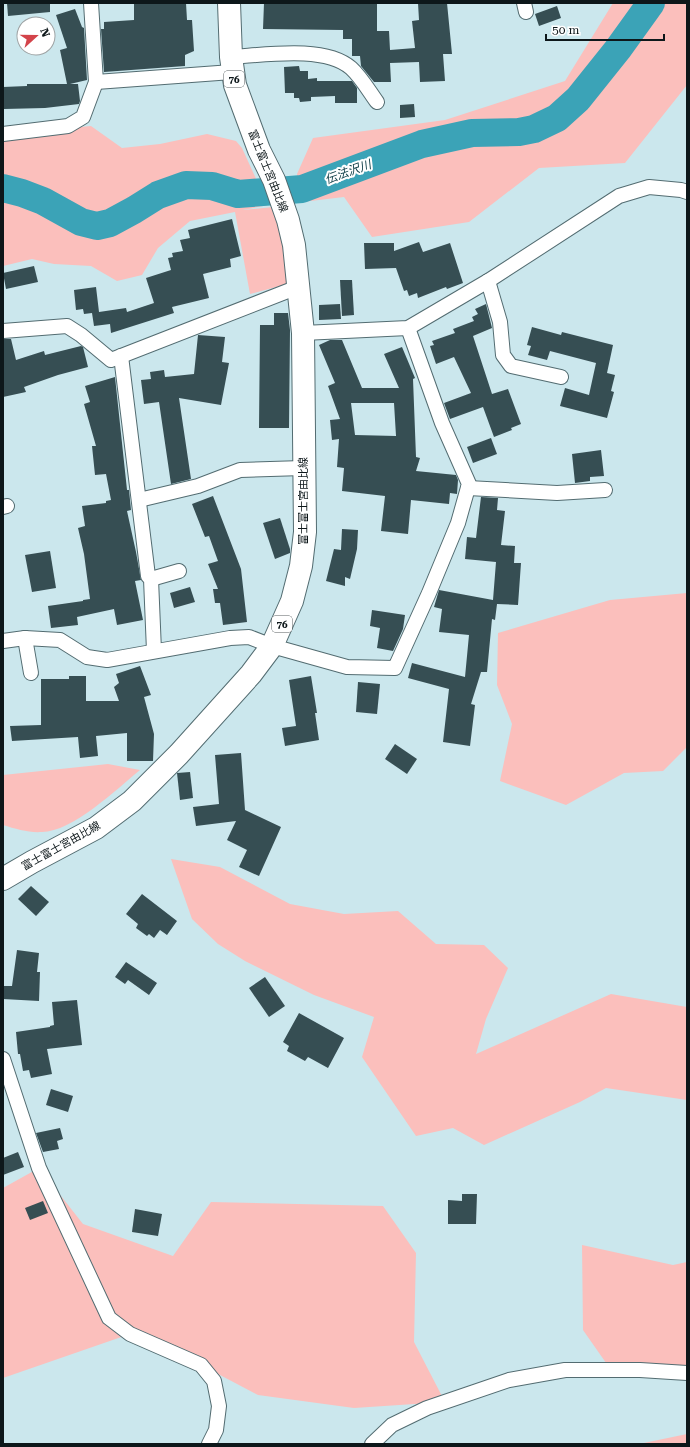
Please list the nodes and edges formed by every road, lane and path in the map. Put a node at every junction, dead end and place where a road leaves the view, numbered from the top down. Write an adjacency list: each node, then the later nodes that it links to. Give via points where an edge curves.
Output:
1 (91, 3): 4 (street)
2 (229, 3): 3 (main road, 富士富士宮由比線 / 76)
3 (232, 65): 4 (street); 5 (street, via 298,53 333,57 350,68); 9 (main road, 富士富士宮由比線 / 76, via 243,110 274,180 288,220 294,245)
4 (96, 82): 6 (street, via 83,117 68,126)
5 (377, 102)
6 (3, 134)
7 (687, 192): 8 (street, via 648,187 619,196)
8 (488, 282): 10 (street); 14 (street, via 500,322 503,355 511,366)
9 (298, 287): 12 (main road, 富士富士宮由比線 / 76); 13 (street)
10 (408, 328): 12 (street); 16 (street, via 442,423 469,484)
11 (3, 331): 13 (street, via 67,326 111,360)
12 (303, 333): 15 (main road, 富士富士宮由比線 / 76)
13 (121, 356): 18 (street)
14 (561, 377)
15 (304, 468): 18 (street, via 240,470 198,486); 23 (main road, 富士富士宮由比線 / 76, via 305,532 301,566 292,601)
16 (468, 488): 17 (street, via 557,493); 23 (street, via 455,530 395,668 346,667)
17 (605, 490)
18 (139, 500): 20 (street, via 148,576)
19 (180, 571): 20 (street)
20 (151, 579): 24 (street)
21 (25, 638): 22 (street); 24 (street, via 60,640 87,657 107,660); 25 (street)
22 (3, 641)
23 (272, 646): 24 (street, via 249,637); 26 (main road, 富士富士宮由比線 / 76, via 210,720 132,801 96,828)
24 (154, 651)
25 (31, 673)
26 (3, 879)
27 (3, 1059): 29 (street, via 39,1168 109,1318 130,1334 201,1365 214,1381 219,1406 216,1430)
28 (687, 1373): 30 (street, via 565,1370 509,1380 427,1408 392,1425)
29 (209, 1444)
30 (372, 1444)

